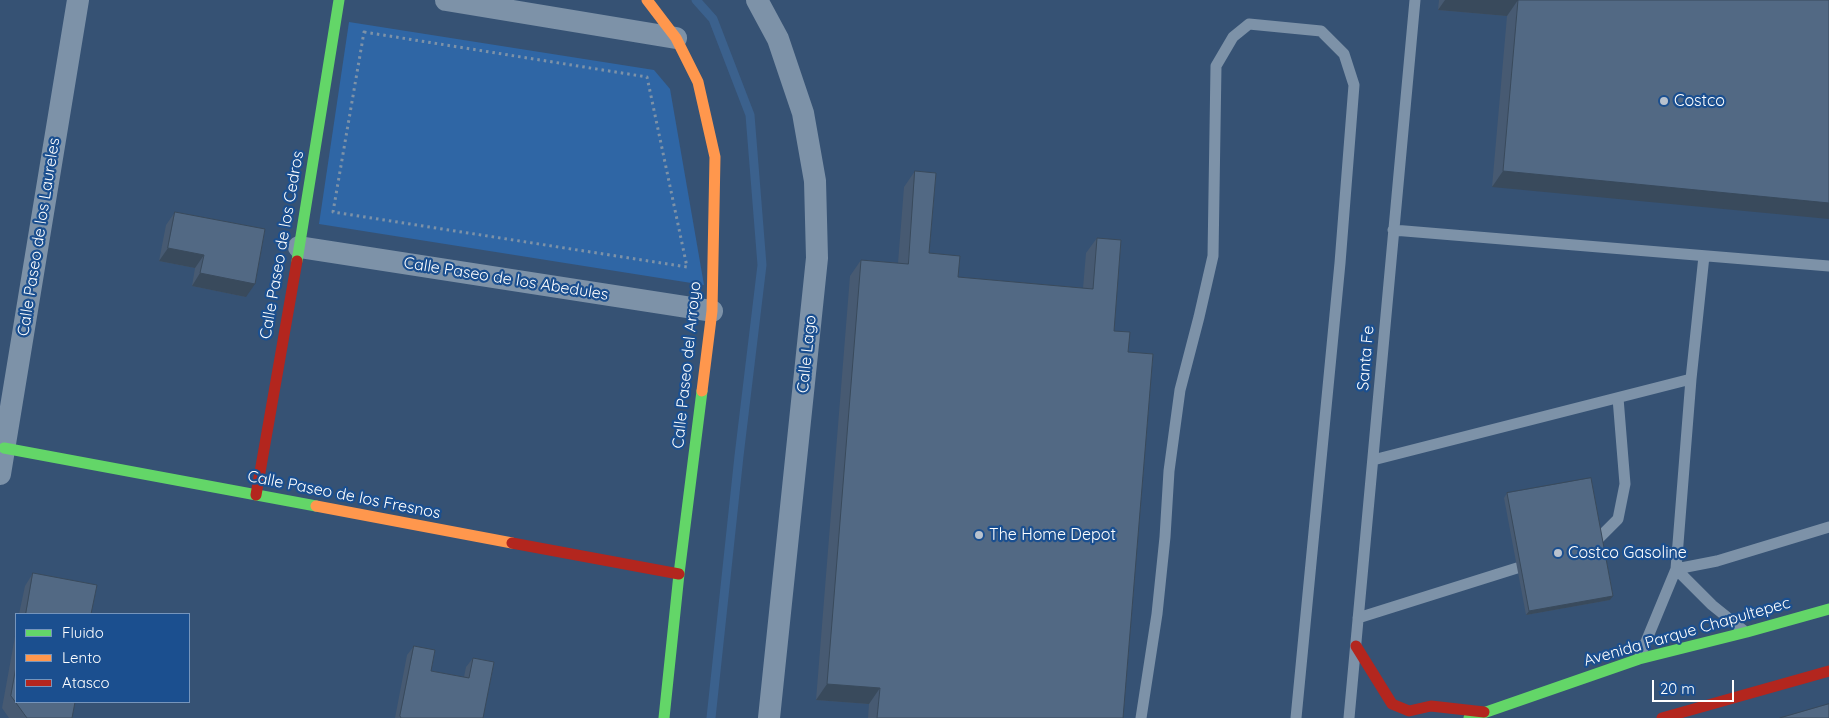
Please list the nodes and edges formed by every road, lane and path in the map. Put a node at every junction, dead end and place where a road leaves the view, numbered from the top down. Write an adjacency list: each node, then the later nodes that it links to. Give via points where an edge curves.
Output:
1 (78, 0): 16 (street, Calle Paseo de los Laureles)
2 (339, 0): 10 (street, Calle Paseo de los Cedros)
3 (446, 0): 7 (street)
4 (647, 0): 7 (street, Calle Paseo del Arroyo)
5 (757, 0): 33 (street, Calle Lago, via 778,39 803,113 814,181 817,258)
6 (1415, 0): 9 (lane, Santa Fe)
7 (676, 38): 13 (street, Calle Paseo del Arroyo, via 698,82 715,157)
8 (647, 77): 8 (path, via 364,32 333,212 687,267)
9 (1394, 230): 11 (lane); 17 (lane, Santa Fe)
10 (299, 247): 13 (street, Calle Paseo de los Abedules); 19 (street, Calle Paseo de los Cedros)
11 (1704, 256): 12 (lane); 14 (lane)
12 (1829, 266)
13 (712, 311): 24 (street, Calle Paseo del Arroyo)
14 (1691, 379): 15 (lane); 23 (lane)
15 (1618, 398): 17 (lane); 21 (lane, via 1625,484 1618,519)
16 (4, 448): 18 (street, Calle Paseo de los Laureles); 19 (street, Calle Paseo de los Fresnos)
17 (1373, 460): 26 (lane, Santa Fe)
18 (0, 474)
19 (256, 495): 24 (street, Calle Paseo de los Fresnos)
20 (1829, 528): 23 (lane, via 1717,561)
21 (1599, 538)
22 (1517, 568): 26 (lane)
23 (1676, 569): 27 (lane, via 1712,605); 29 (lane)
24 (679, 574): 32 (street, Calle Paseo del Arroyo)
25 (1829, 609): 27 (street, Avenida Parque Chapultepec)
26 (1358, 618): 28 (lane, Santa Fe)
27 (1747, 632): 29 (street, Avenida Parque Chapultepec)
28 (1356, 646): 31 (street, via 1392,704 1409,711 1431,706); 36 (lane, Santa Fe)
29 (1639, 659): 31 (street, Avenida Parque Chapultepec)
30 (1829, 671): 38 (street)
31 (1484, 712): 37 (street, Avenida Parque Chapultepec)
32 (664, 718)
33 (769, 718)
34 (1141, 718): 35 (lane, via 1157,614 1169,471 1180,390 1213,256 1216,66 1233,36 1249,24 1321,30 1344,54 1354,86)
35 (1296, 718)
36 (1349, 718)
37 (1469, 718)
38 (1662, 718)

